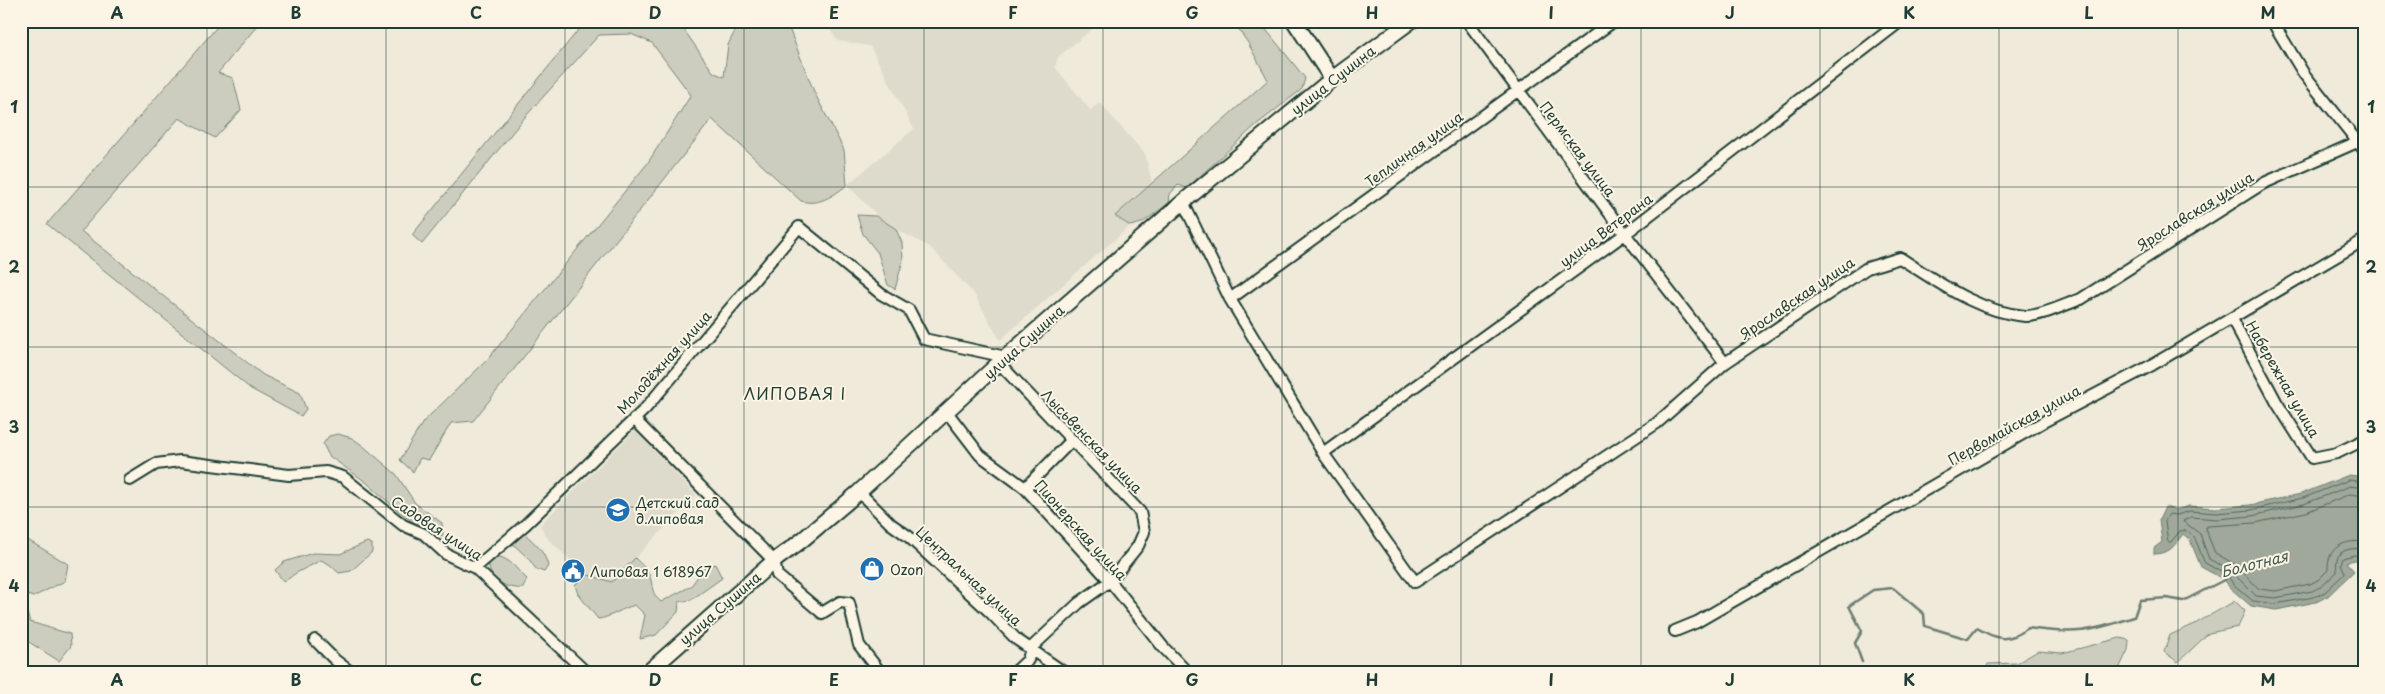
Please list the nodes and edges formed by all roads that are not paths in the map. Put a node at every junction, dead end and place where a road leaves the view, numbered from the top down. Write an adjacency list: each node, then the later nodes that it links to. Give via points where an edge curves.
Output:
1 (1294, 21): 7 (street)
2 (1411, 21): 7 (street, улица Сушина)
3 (1467, 21): 8 (street, Пермская улица)
4 (1614, 21): 8 (street, Тепличная улица)
5 (1901, 21): 11 (street, улица Ветерана)
6 (2272, 21): 9 (street, via 2304,74)
7 (1332, 79): 10 (street, улица Сушина)
8 (1518, 92): 11 (street, Пермская улица); 13 (street, Тепличная улица)
9 (2362, 144): 16 (street, Ярославская улица, via 2262,184 2081,299 2053,309 2027,316 1981,305 1900,258 1867,268)
10 (1183, 202): 13 (street); 15 (street, улица Сушина)
11 (1625, 234): 16 (street, Пермская улица); 21 (street, улица Ветерана)
12 (2364, 240): 14 (street, Первомайская улица)
13 (1230, 299): 21 (street)
14 (2232, 318): 19 (street, Набережная улица, via 2277,403 2312,458 2337,453); 28 (street, Первомайская улица)
15 (1002, 360): 17 (street, улица Сушина); 18 (street, Молодёжная улица, via 924,339 909,310 881,294 799,227); 20 (street, Лысьвенская улица)
16 (1725, 363): 21 (street, Ярославская улица, via 1657,423 1415,582)
17 (947, 412): 23 (street, Пионерская улица, via 980,454); 24 (street, улица Сушина)
18 (634, 419): 25 (street); 26 (street, Молодёжная улица, via 526,524)
19 (2364, 440)
20 (1071, 441): 23 (street); 27 (street, Лысьвенская улица, via 1140,512 1144,532 1138,546)
21 (1322, 453)
22 (130, 480): 26 (street, Садовая улица, via 156,464 180,461 289,475 326,472 343,477 402,525 424,534 446,554)
23 (1026, 488): 27 (street, Пионерская улица)
24 (859, 492): 25 (street, улица Сушина); 30 (street, Центральная улица, via 1016,639)
25 (774, 560): 33 (street, улица Сушина); 34 (street, via 777,575 822,613 840,602 849,603 859,645)
26 (475, 568): 32 (street, Садовая улица)
27 (1110, 581): 30 (street, via 1079,603); 37 (street, Пионерская улица)
28 (1675, 631)
29 (315, 640): 31 (street)
30 (1031, 648): 35 (street, via 1028,660); 36 (street, Центральная улица)
31 (352, 673)
32 (587, 673)
33 (647, 673)
34 (881, 673)
35 (1014, 673)
36 (1065, 673)
37 (1188, 673)

